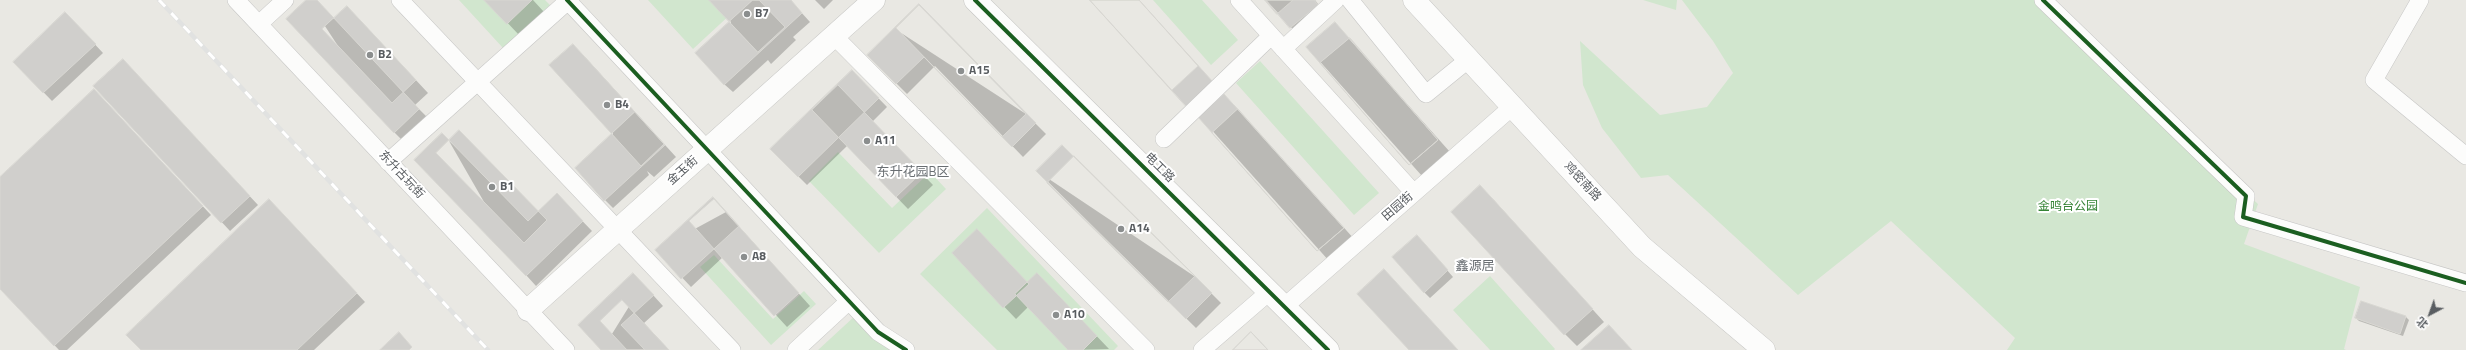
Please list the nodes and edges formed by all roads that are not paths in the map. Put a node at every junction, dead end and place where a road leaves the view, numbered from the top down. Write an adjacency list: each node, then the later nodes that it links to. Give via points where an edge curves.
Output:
1 (236, 0): 13 (street, 东升古玩街)
2 (285, 0): 13 (street)
3 (400, 0): 18 (street)
4 (568, 0): 18 (street); 21 (street)
5 (874, 0): 14 (street, 金玉街)
6 (975, 0): 27 (street, 电工路)
7 (1239, 0): 15 (street)
8 (1336, 0): 16 (street)
9 (1350, 0): 17 (street, via 1426,94)
10 (1414, 0): 17 (street, 鸡密南路)
11 (2043, 0): 26 (street, via 2246,196 2243,217)
12 (2420, 0): 22 (street, via 2374,80)
13 (259, 24): 23 (street, 东升古玩街)
14 (834, 36): 21 (street, 金玉街); 34 (street)
15 (1271, 36): 16 (street); 20 (street)
16 (1283, 49): 24 (street)
17 (1468, 59): 19 (street, 鸡密南路)
18 (477, 82): 23 (street); 25 (street)
19 (1512, 107): 24 (street, 田园街); 37 (street, 鸡密南路, via 1642,247)
20 (1164, 139)
21 (706, 150): 25 (street, 金玉街); 28 (street)
22 (2466, 156)
23 (388, 162): 29 (street, 东升古玩街)
24 (1414, 193): 27 (street, 田园街)
25 (618, 230): 29 (street, 金玉街); 31 (street)
26 (2466, 283)
27 (1277, 299): 35 (street, 田园街); 36 (street, 电工路)
28 (849, 301): 32 (street); 33 (street, via 878,332)
29 (528, 310): 30 (street, 东升古玩街)
30 (566, 350)
31 (732, 350)
32 (796, 350)
33 (906, 350)
34 (1146, 350)
35 (1202, 350)
36 (1328, 350)
37 (1764, 350)

